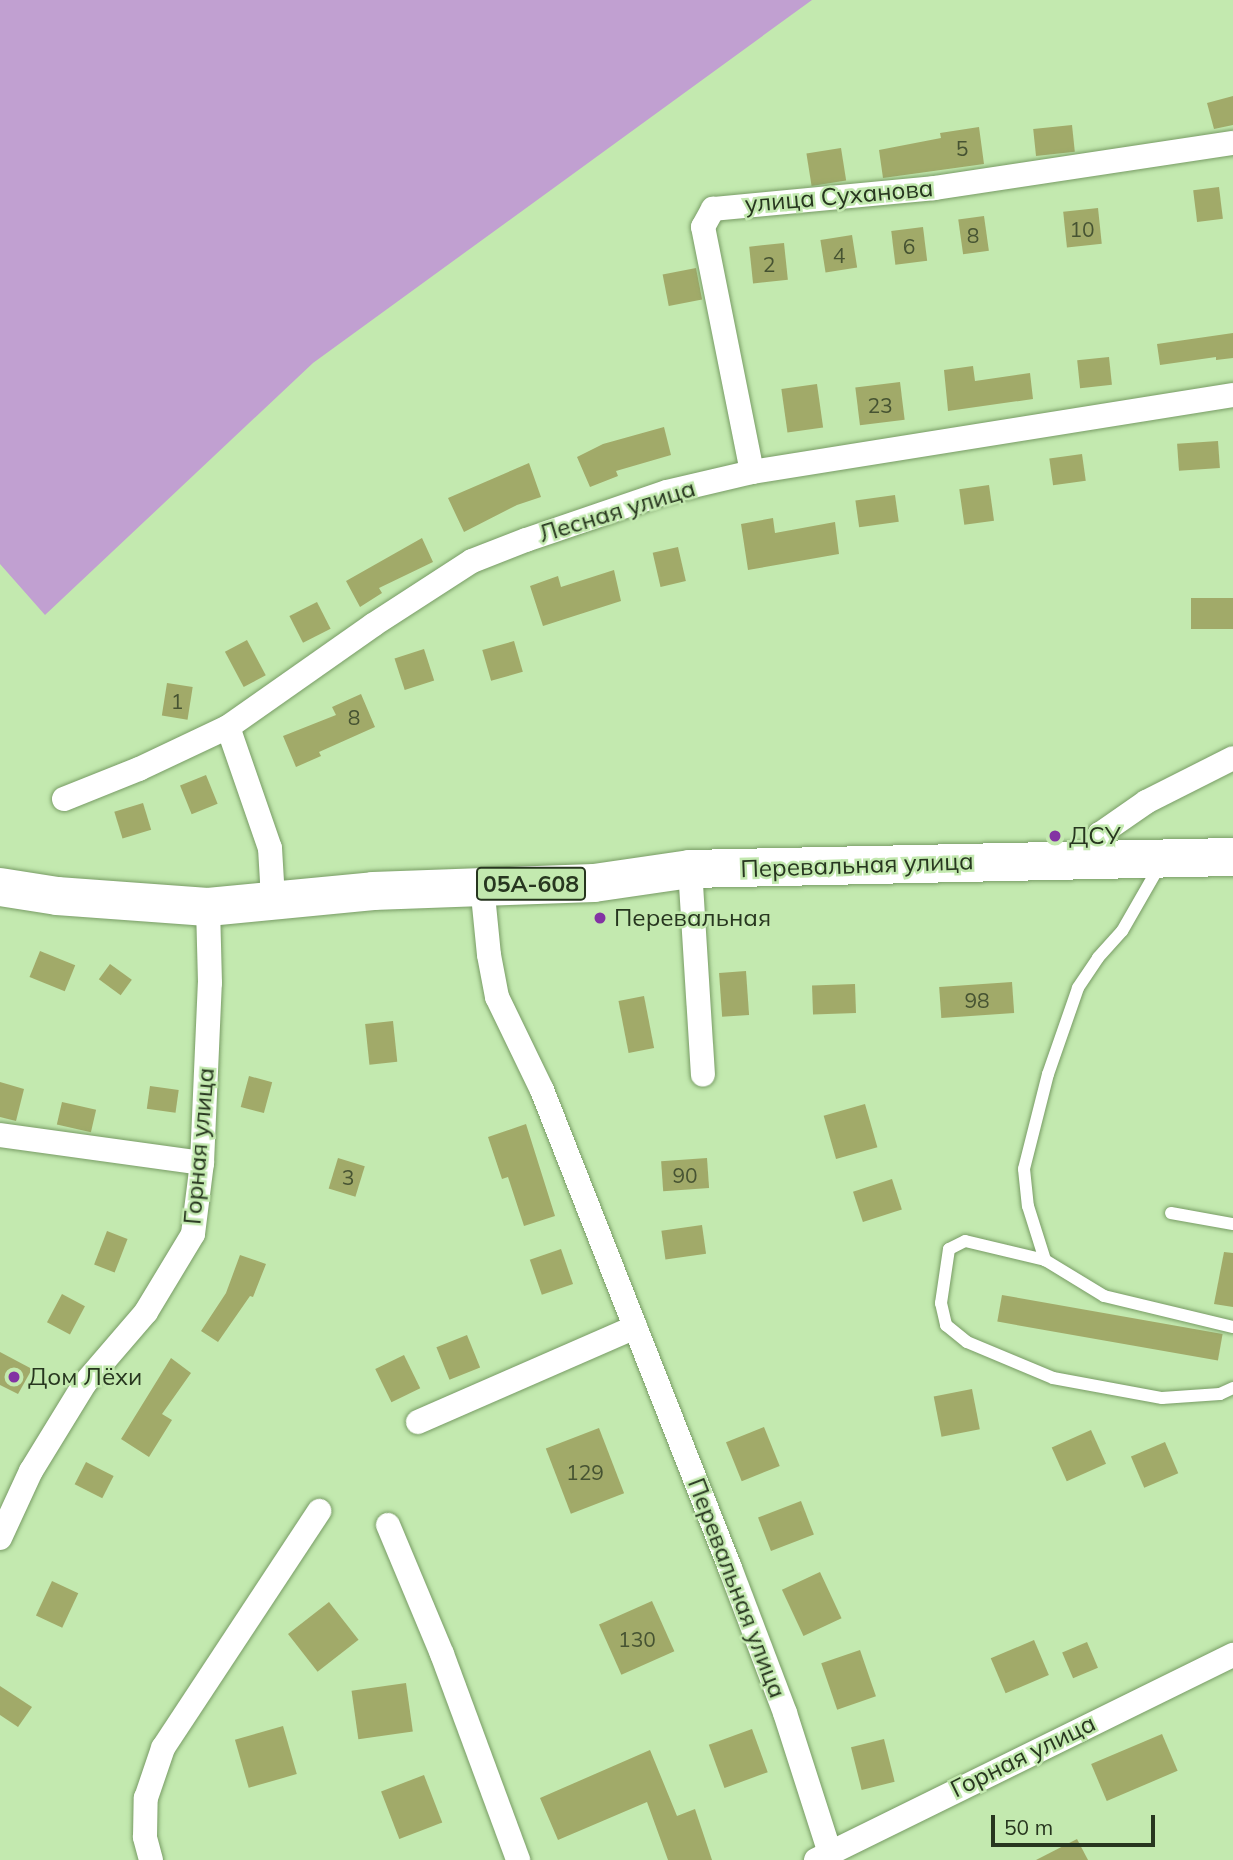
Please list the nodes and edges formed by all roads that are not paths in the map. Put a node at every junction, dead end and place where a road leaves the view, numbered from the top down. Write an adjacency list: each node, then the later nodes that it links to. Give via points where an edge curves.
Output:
1 (1233, 143): 3 (street, улица Суханова, via 934,188 713,209 703,227)
2 (1233, 395): 3 (street, Лесная улица)
3 (752, 472): 4 (street, Лесная улица, via 667,492 472,561)
4 (228, 727): 6 (street, Лесная улица); 13 (street, via 270,848)
5 (1233, 758): 8 (street, via 1146,802 1100,834)
6 (64, 799)
7 (1233, 857): 9 (highway, Перевальная улица / 05А-608)
8 (1094, 859): 9 (highway, Перевальная улица / 05А-608); 10 (highway, Перевальная улица / 05А-608)
9 (1164, 859): 20 (lane, via 1122,931 1078,988 1048,1074 1024,1170 1028,1206)
10 (690, 869): 11 (highway, Перевальная улица / 05А-608, via 594,883); 15 (street)
11 (482, 885): 13 (highway, Перевальная улица / 05А-608); 21 (street, Перевальная улица, via 498,997 542,1090)
12 (0, 887): 14 (highway, Перевальная улица / 05А-608, via 57,896)
13 (273, 898): 14 (highway, Перевальная улица / 05А-608)
14 (208, 907): 17 (street, Горная улица, via 210,983)
15 (703, 1075)
16 (0, 1135): 17 (street)
17 (202, 1163): 27 (street, Горная улица, via 193,1234 146,1312 85,1383 32,1471)
18 (1171, 1213): 19 (lane)
19 (1233, 1224)
20 (1045, 1261): 22 (lane, via 1104,1296); 23 (lane, via 965,1241 948,1250 941,1303 946,1325 967,1342 1053,1378 1162,1398 1220,1394)
21 (635, 1327): 24 (street); 29 (street, Перевальная улица, via 785,1713)
22 (1233, 1327)
23 (1233, 1388)
24 (418, 1422)
25 (319, 1511): 30 (street, via 163,1748 146,1798 145,1837)
26 (388, 1525): 31 (street, via 442,1654)
27 (0, 1538)
28 (1233, 1655): 29 (street, Горная улица)
29 (823, 1856)
30 (152, 1860)
31 (518, 1860)

